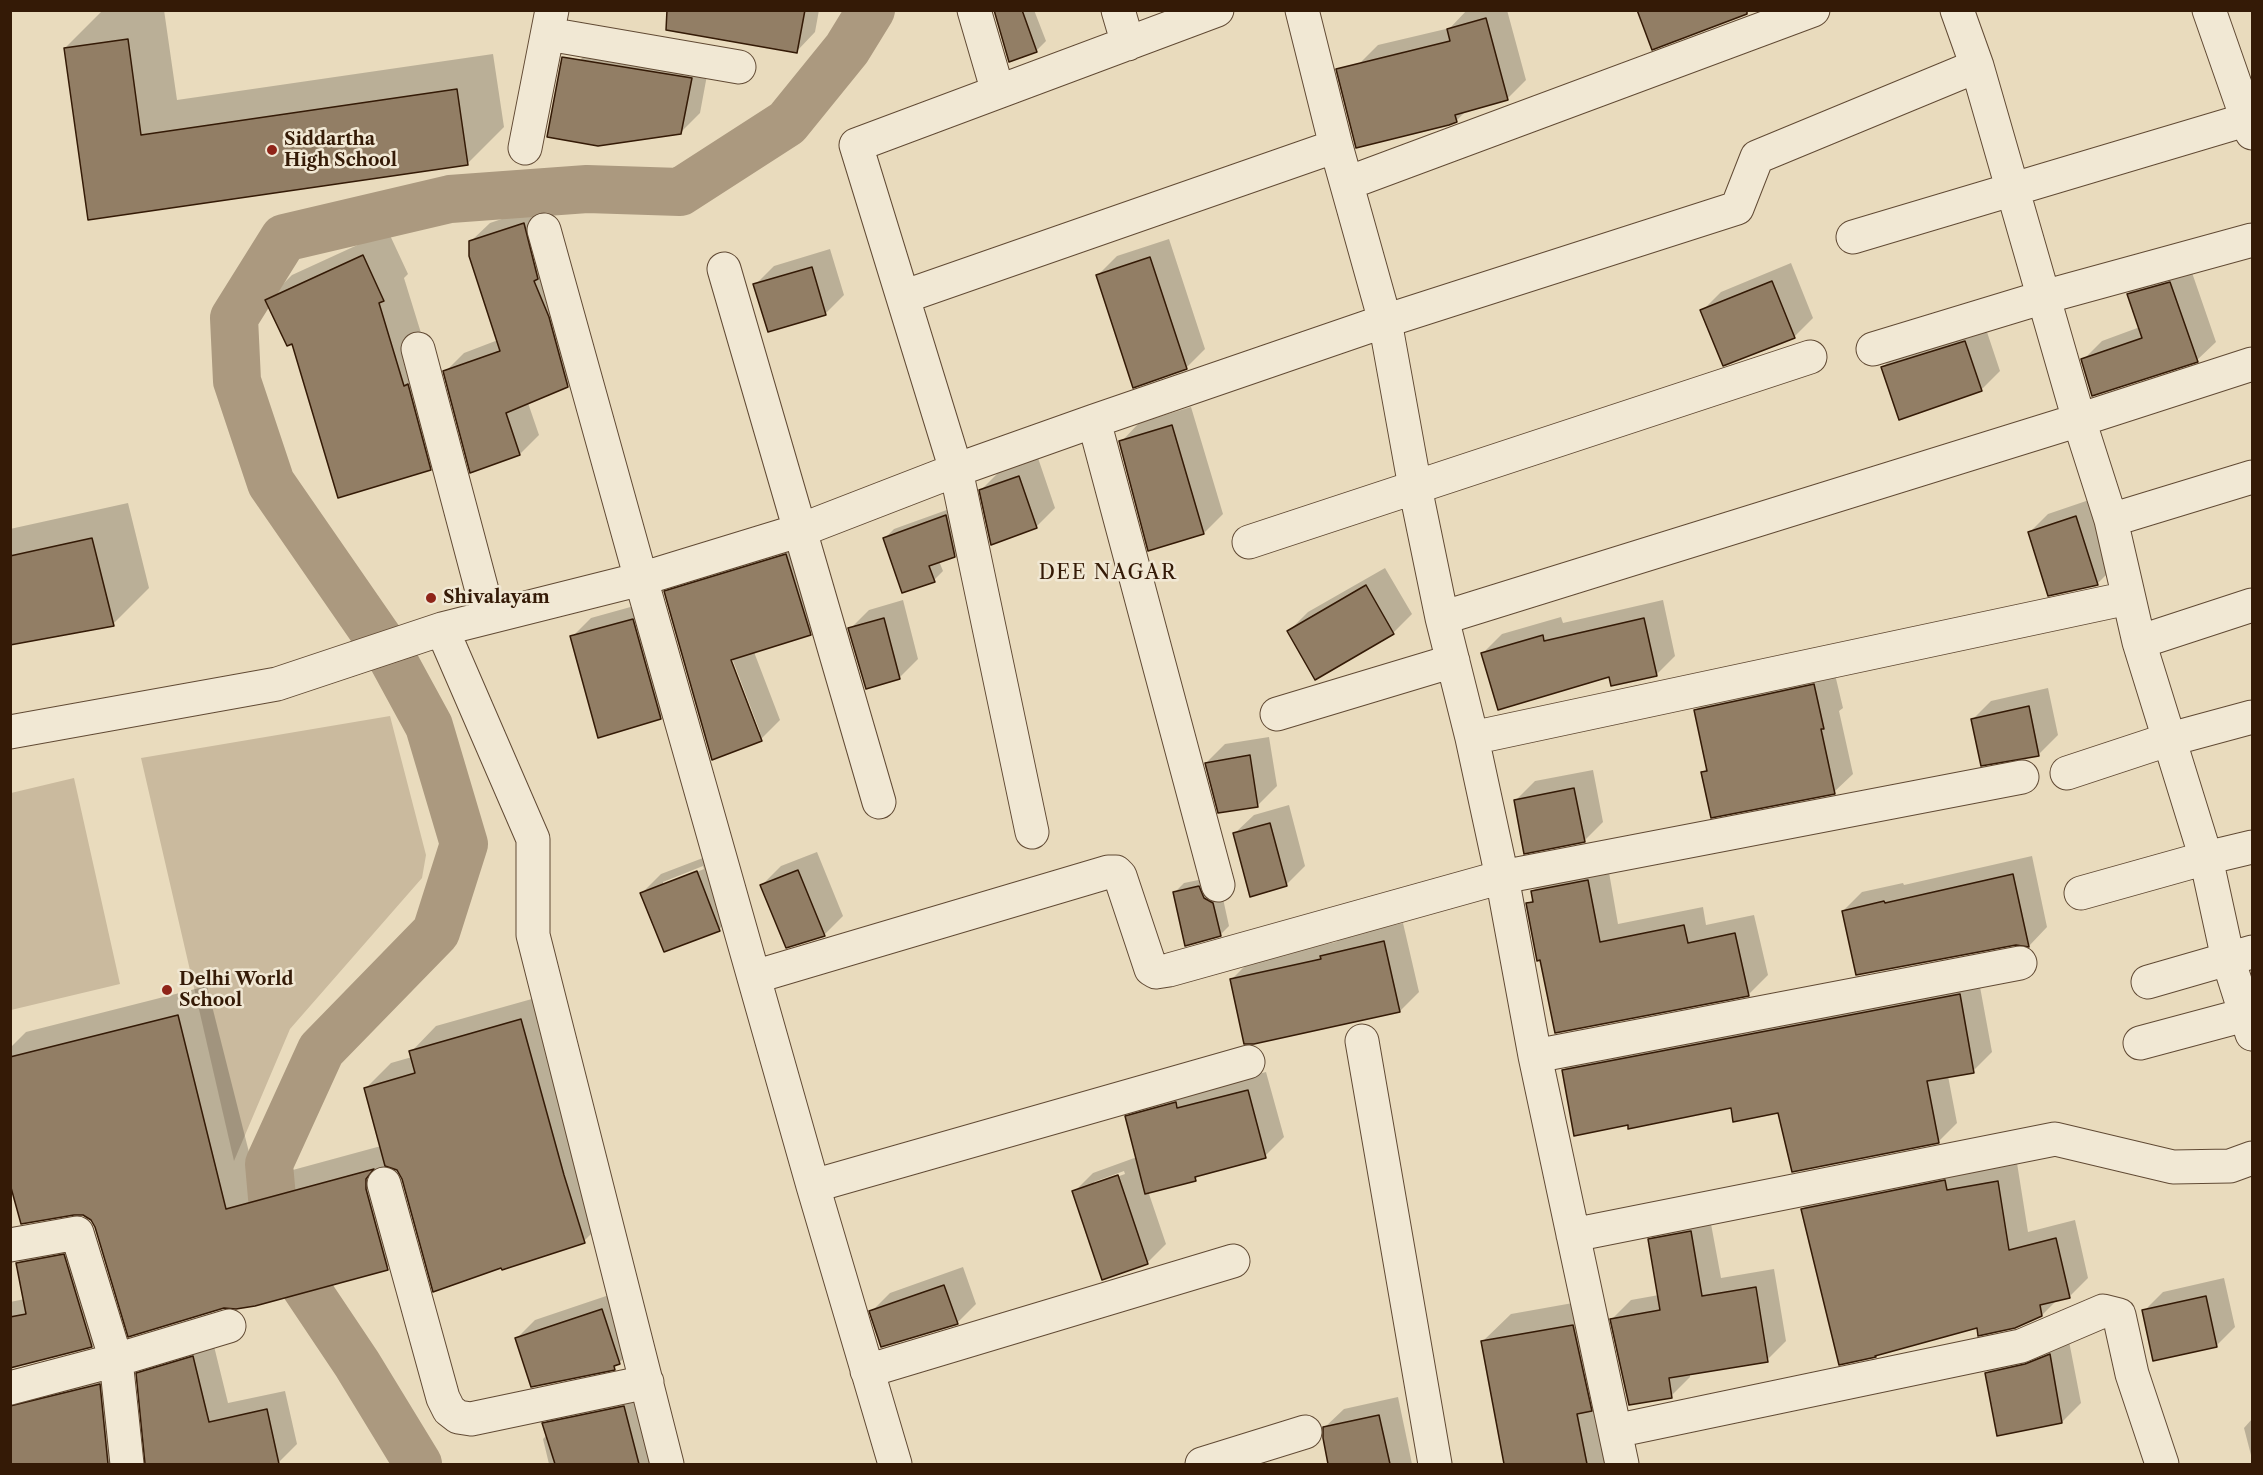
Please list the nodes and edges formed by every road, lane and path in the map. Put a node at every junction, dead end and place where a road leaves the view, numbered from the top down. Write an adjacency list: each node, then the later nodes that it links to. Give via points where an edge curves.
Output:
1 (974, 10): 12 (street)
2 (1118, 10): 9 (street)
3 (1217, 10): 9 (street)
4 (1302, 10): 14 (street)
5 (1813, 10): 16 (street)
6 (1957, 10): 10 (street)
7 (2209, 10): 13 (street)
8 (550, 22): 11 (street); 15 (street)
9 (1128, 44): 12 (street)
10 (1977, 66): 17 (street); 24 (street, via 1757,157 1737,208)
11 (738, 67)
12 (998, 92): 22 (street, via 856,145)
13 (2251, 124): 17 (street)
14 (1336, 146): 16 (street); 22 (street)
15 (525, 148)
16 (1348, 183): 24 (street)
17 (2013, 188): 19 (street); 23 (street)
18 (544, 230): 37 (street)
19 (1853, 237)
20 (2253, 240): 23 (street)
21 (724, 269): 35 (street)
22 (903, 297): 31 (street)
23 (2044, 297): 26 (street); 29 (street)
24 (1385, 321): 30 (street); 33 (street)
25 (418, 349): 40 (street)
26 (1873, 349)
27 (1810, 357): 33 (street)
28 (2253, 364): 29 (street)
29 (2079, 420): 34 (street); 41 (street)
30 (1094, 421): 31 (street); 57 (street)
31 (956, 470): 35 (street); 53 (street)
32 (2253, 477): 34 (street)
33 (1414, 487): 36 (street); 41 (street)
34 (2111, 520): 38 (street)
35 (801, 530): 37 (street); 52 (street)
36 (1250, 542)
37 (640, 579): 40 (street); 61 (street)
38 (2128, 598): 43 (street); 48 (street)
39 (2253, 605): 43 (street)
40 (489, 617): 42 (street)
41 (1442, 618): 44 (street)
42 (442, 629): 47 (street, via 278,684); 77 (street, via 532,839 533,935)
43 (2139, 642): 49 (street)
44 (1453, 661): 45 (street); 48 (street)
45 (1277, 714)
46 (2253, 717): 49 (street)
47 (10, 732)
48 (1472, 738): 56 (street)
49 (2168, 740): 50 (street); 55 (street)
50 (2067, 773)
51 (2022, 777): 56 (street)
52 (879, 802)
53 (1032, 832)
54 (2253, 847): 55 (street)
55 (2206, 858): 58 (street); 59 (street)
56 (1502, 877): 61 (street, via 1156,972 1151,969 1120,876 1108,872); 66 (street)
57 (1218, 885)
58 (2081, 893)
59 (2240, 956): 62 (street); 63 (street)
60 (2020, 963): 66 (street)
61 (754, 977): 70 (street)
62 (2148, 982)
63 (2250, 1021): 65 (street)
64 (1362, 1041): 85 (street)
65 (2140, 1043)
66 (1535, 1056): 71 (street)
67 (1248, 1062): 70 (street)
68 (2253, 1158): 71 (street, via 2230,1166 2174,1167 2055,1139)
69 (384, 1184): 77 (street, via 443,1398 458,1418 471,1419)
70 (813, 1186): 76 (street)
71 (1573, 1235): 79 (street)
72 (10, 1245): 75 (street, via 77,1233)
73 (1233, 1261): 76 (street)
74 (229, 1326): 75 (street)
75 (116, 1360): 78 (street); 81 (street)
76 (867, 1371): 83 (street)
77 (647, 1382): 82 (street)
78 (10, 1388)
79 (1614, 1431): 86 (street); 87 (street, via 2021,1346 2103,1311 2119,1315 2132,1374)
80 (1305, 1432): 84 (street)
81 (127, 1464)
82 (667, 1464)
83 (895, 1464)
84 (1202, 1464)
85 (1436, 1464)
86 (1622, 1464)
87 (2162, 1464)

